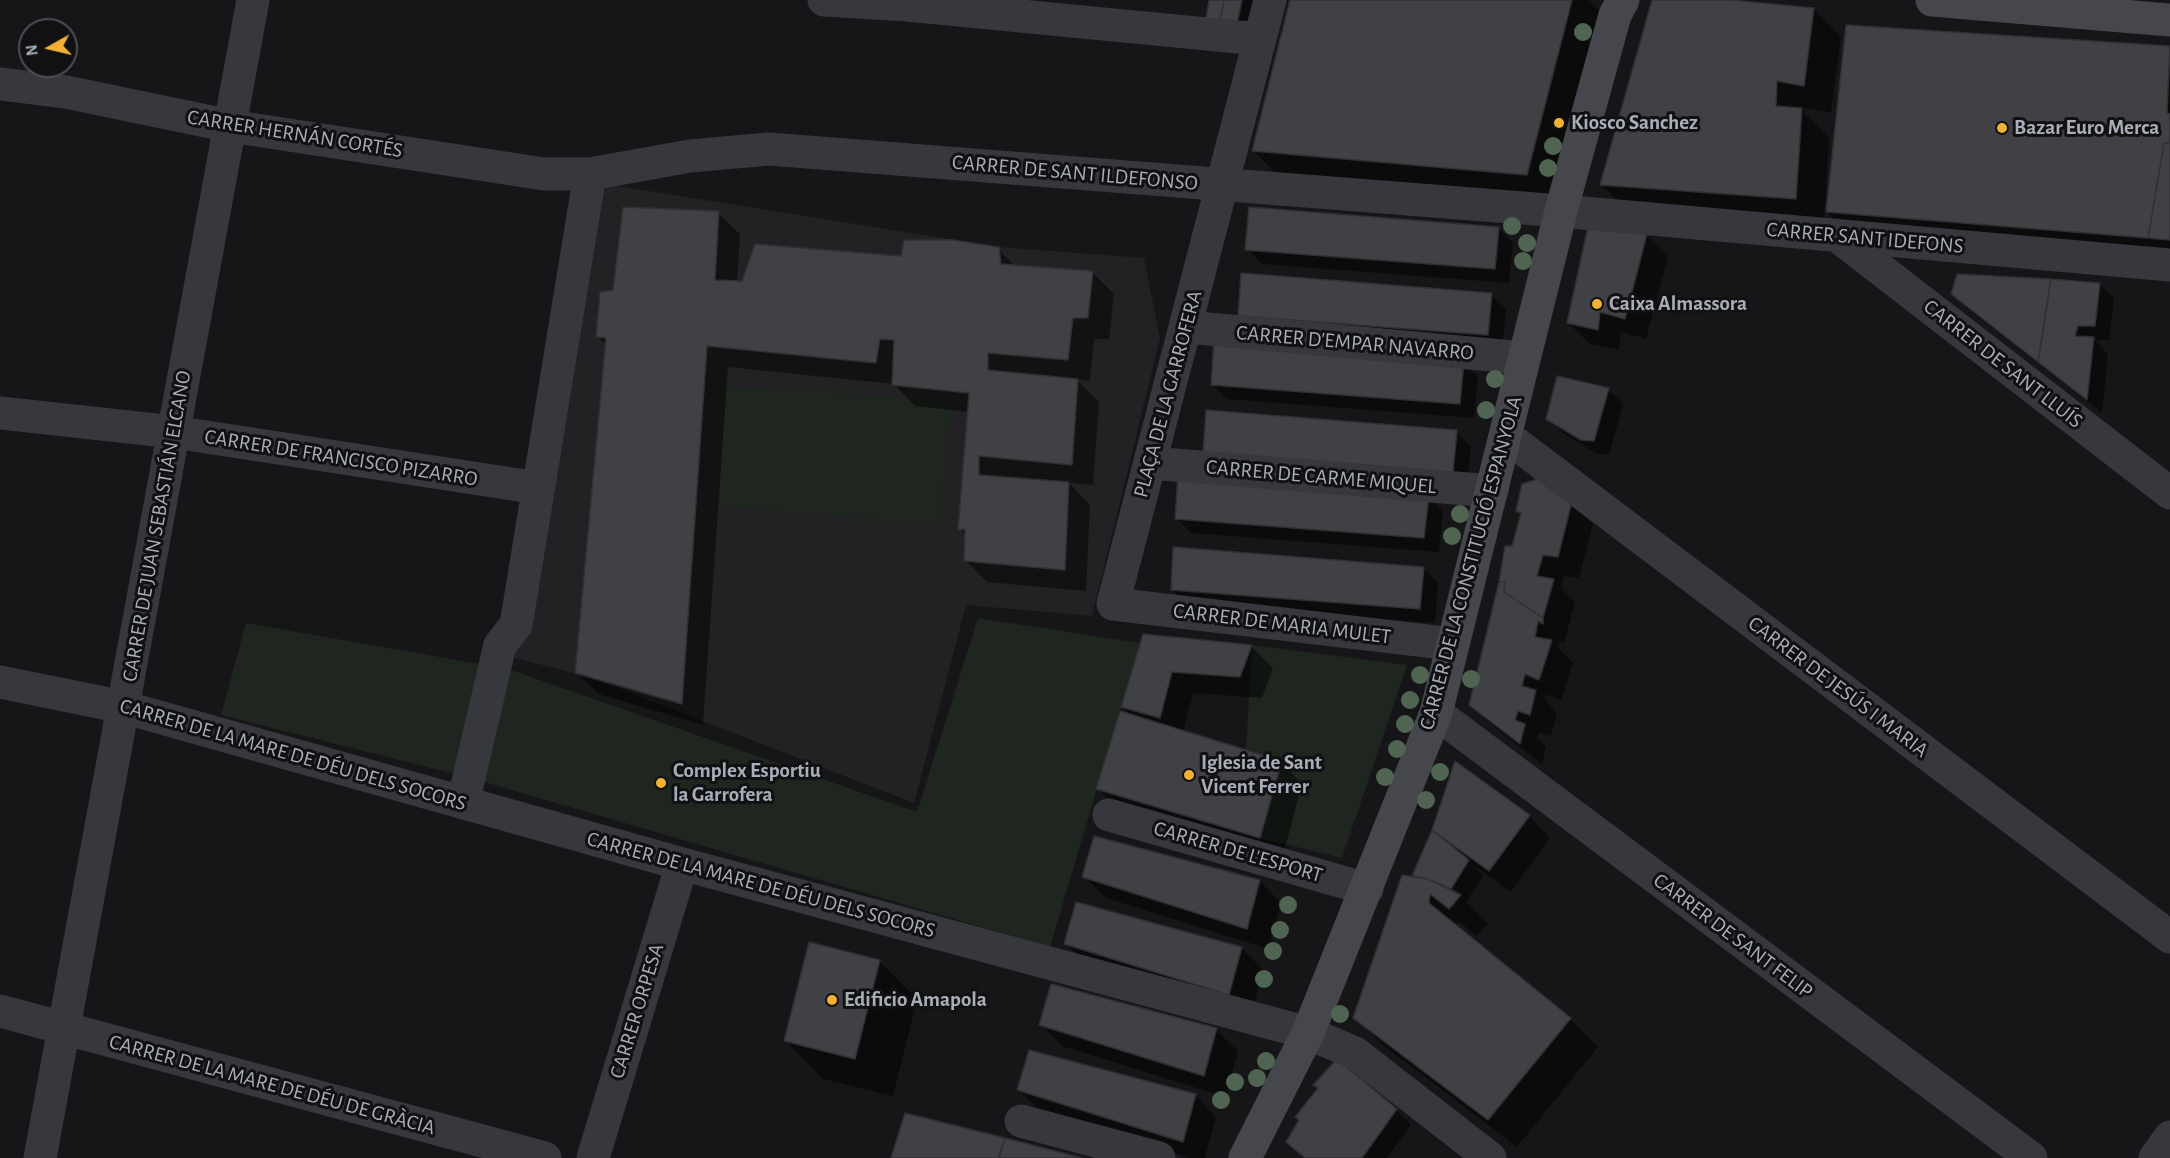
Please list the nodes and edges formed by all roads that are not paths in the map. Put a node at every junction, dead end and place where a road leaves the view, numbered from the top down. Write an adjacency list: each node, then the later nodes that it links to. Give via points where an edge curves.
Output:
1 (253, 0): 10 (street, CARRER DE JUAN SEBASTIÁN ELCANO)
2 (824, 0): 5 (street)
3 (1270, 0): 8 (street, PLAÇA DE LA GARROFERA)
4 (1932, 0): 7 (street)
5 (907, 2): 8 (street)
6 (1617, 5): 13 (street, CARRER DE LA CONSTITUCIÓ ESPANYOLA)
7 (2170, 21)
8 (1259, 39): 12 (street, PLAÇA DE LA GARROFERA)
9 (0, 84): 10 (street, CARRER HERNÁN CORTÉS, via 66,92)
10 (230, 126): 11 (street, CARRER HERNÁN CORTÉS, via 544,174); 19 (street, CARRER DE JUAN SEBASTIÁN ELCANO)
11 (590, 174): 12 (street, CARRER DE SANT ILDEFONSO, via 690,156 768,148); 22 (street)
12 (1223, 185): 13 (street, CARRER DE SANT ILDEFONSO); 16 (street, PLAÇA DE LA GARROFERA)
13 (1561, 211): 14 (street, CARRER SANT IDEFONS); 17 (street, CARRER DE LA CONSTITUCIÓ ESPANYOLA)
14 (1836, 235): 15 (street, CARRER SANT IDEFONS); 24 (street, CARRER DE SANT LLUÍS)
15 (2170, 265)
16 (1186, 327): 17 (street, CARRER D'EMPAR NAVARRO); 21 (street, PLAÇA DE LA GARROFERA)
17 (1524, 358): 20 (street, CARRER DE LA CONSTITUCIÓ ESPANYOLA)
18 (0, 413): 19 (street, CARRER DE FRANCISCO PIZARRO)
19 (174, 432): 22 (street, CARRER DE FRANCISCO PIZARRO); 28 (street, CARRER DE JUAN SEBASTIÁN ELCANO)
20 (1506, 436): 23 (street, CARRER DE LA CONSTITUCIÓ ESPANYOLA); 34 (street, CARRER DE JESÚS I MARIA)
21 (1151, 463): 23 (street, CARRER DE CARME MIQUEL); 25 (street, PLAÇA DE LA GARROFERA)
22 (538, 488): 30 (street, via 516,625 500,645)
23 (1492, 491): 26 (street, CARRER DE LA CONSTITUCIÓ ESPANYOLA)
24 (2170, 493)
25 (1113, 604): 26 (street, CARRER DE MARIA MULET)
26 (1452, 644): 29 (street, CARRER DE LA CONSTITUCIÓ ESPANYOLA)
27 (0, 682): 28 (street, CARRER DE LA MARE DE DÉU DELS SOCORS)
28 (123, 707): 30 (street, CARRER DE LA MARE DE DÉU DELS SOCORS); 36 (street, CARRER DE JUAN SEBASTIÁN ELCANO)
29 (1436, 713): 33 (street, CARRER DE LA CONSTITUCIÓ ESPANYOLA); 46 (street, CARRER DE SANT FELIP)
30 (463, 803): 32 (street, CARRER DE LA MARE DE DÉU DELS SOCORS)
31 (1109, 815): 33 (street, CARRER DE L'ESPORT)
32 (681, 864): 37 (street, CARRER DE LA MARE DE DÉU DELS SOCORS); 42 (street, CARRER ORPESA)
33 (1367, 889): 37 (street, CARRER DE LA CONSTITUCIÓ ESPANYOLA)
34 (2170, 937)
35 (0, 1011): 36 (street, CARRER DE LA MARE DE DÉU DE GRÀCIA)
36 (64, 1029): 40 (street, CARRER DE JUAN SEBASTIÁN ELCANO); 41 (street, CARRER DE LA MARE DE DÉU DE GRÀCIA)
37 (1308, 1033): 44 (street, CARRER DE LA CONSTITUCIÓ ESPANYOLA); 45 (street, CARRER DE LA MARE DE DÉU DELS SOCORS, via 1355,1053)
38 (1021, 1121): 43 (street)
39 (2170, 1137): 47 (street)
40 (40, 1158)
41 (545, 1158)
42 (593, 1158)
43 (1159, 1158)
44 (1245, 1158)
45 (1490, 1158)
46 (2031, 1158)
47 (2155, 1158)

